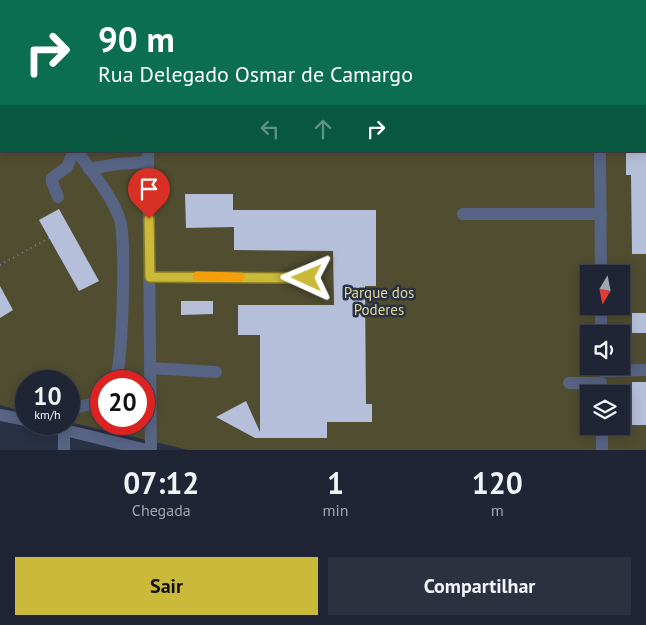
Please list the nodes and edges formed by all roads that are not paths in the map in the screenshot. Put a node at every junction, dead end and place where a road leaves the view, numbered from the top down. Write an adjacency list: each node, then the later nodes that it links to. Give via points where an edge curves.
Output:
1 (75, 152): 6 (street, via 67,167 52,178)
2 (77, 152): 5 (street)
3 (600, 152): 8 (street)
4 (148, 157): 5 (street); 10 (street)
5 (89, 169): 13 (street, via 113,203 121,222 121,349)
6 (58, 196)
7 (463, 214): 8 (street)
8 (601, 214): 9 (street)
9 (601, 265)
10 (150, 277): 11 (street); 12 (street)
11 (307, 278)
12 (150, 368): 15 (street); 24 (street)
13 (117, 370)
14 (646, 370): 16 (street)
15 (216, 372)
16 (602, 379): 17 (street)
17 (569, 383)
18 (0, 415): 19 (street)
19 (15, 418)
20 (80, 434): 24 (street)
21 (64, 435): 23 (street)
22 (602, 435): 25 (street)
23 (64, 450)
24 (149, 450)
25 (602, 450)

